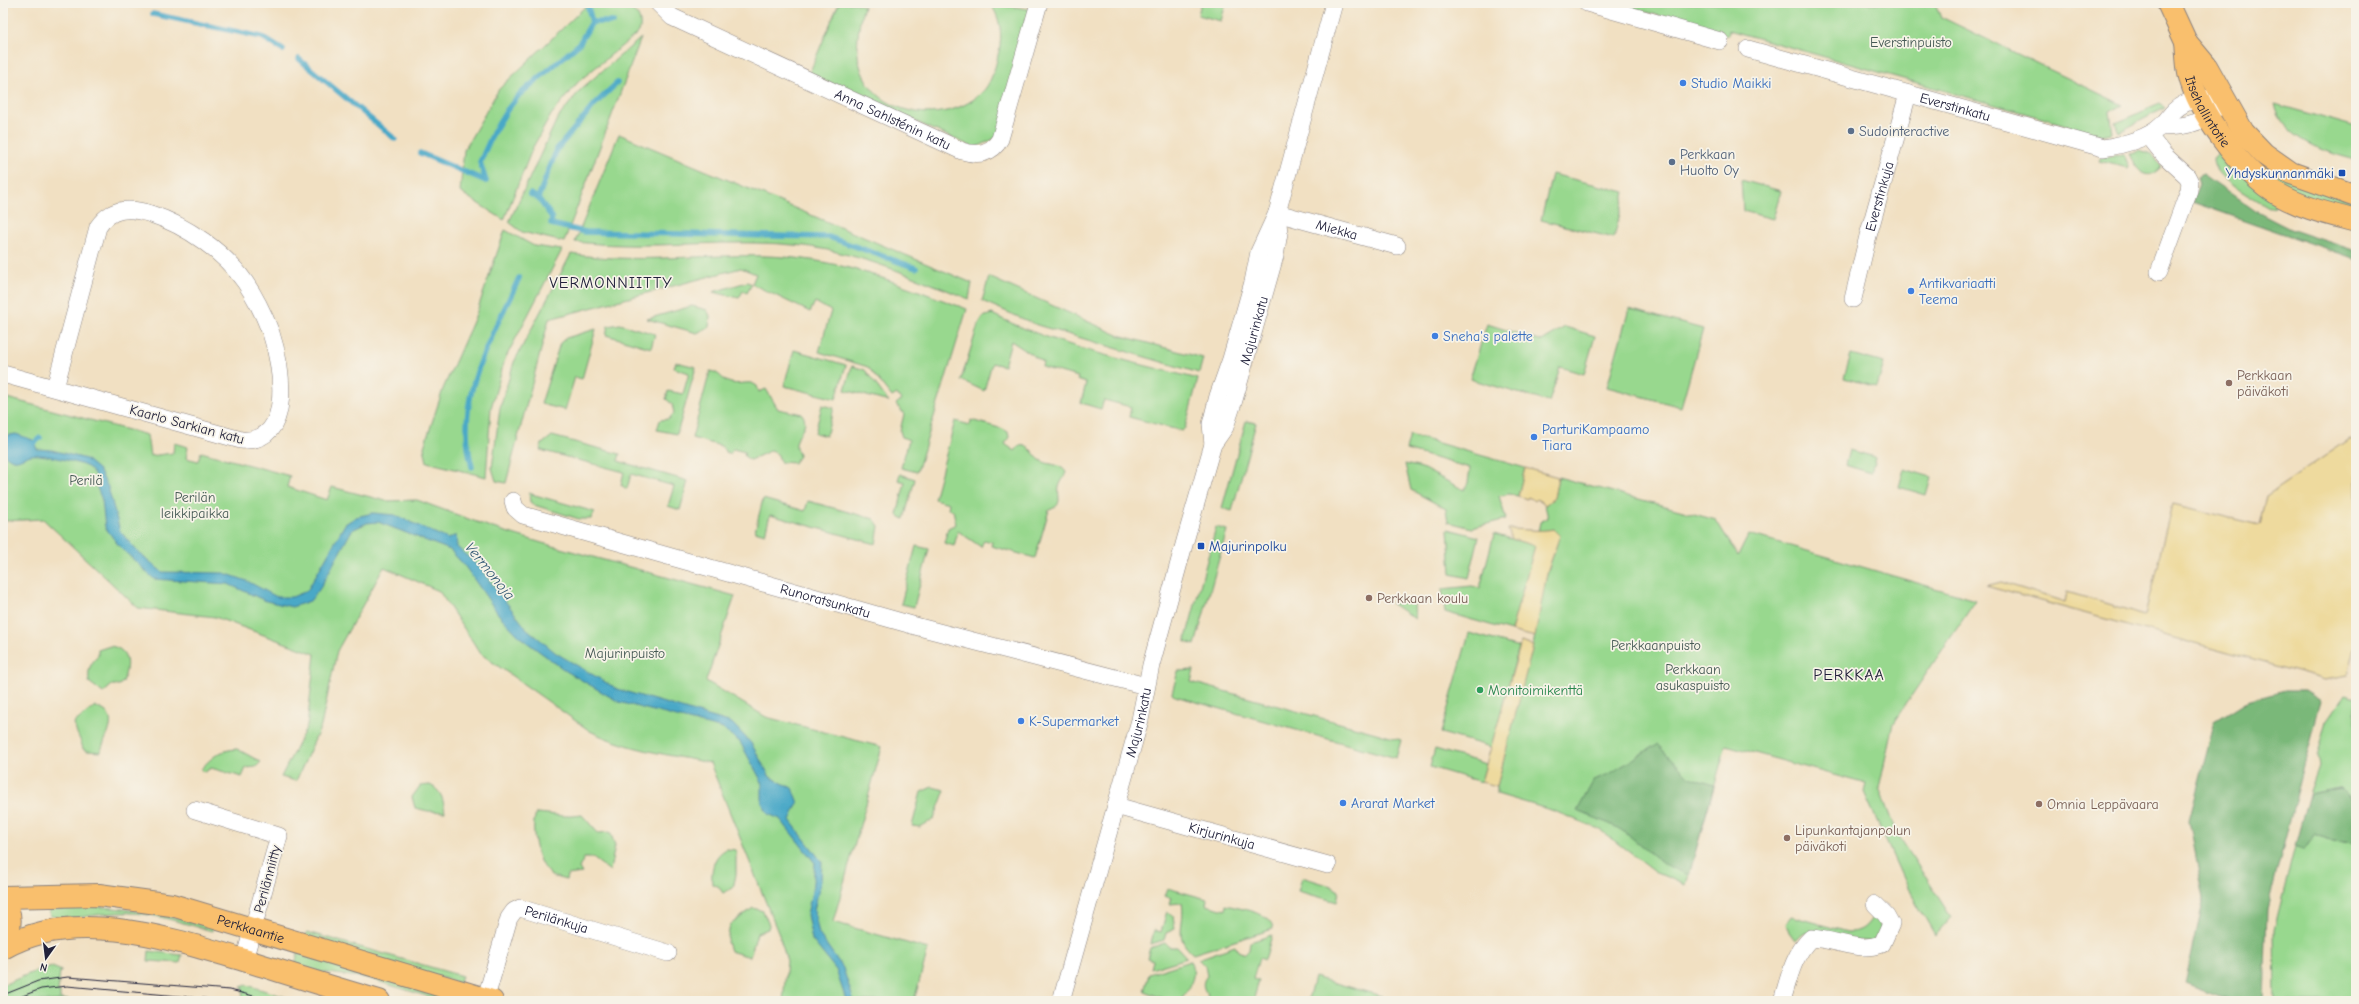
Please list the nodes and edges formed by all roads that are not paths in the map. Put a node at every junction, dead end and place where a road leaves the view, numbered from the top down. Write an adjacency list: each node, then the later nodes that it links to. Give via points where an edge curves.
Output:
1 (658, 3): 2 (street, Anna Sahlsténin katu, via 672,17 962,151 980,154 990,151 1000,139)
2 (1039, 3)
3 (1334, 3): 14 (street, Majurinkatu)
4 (1587, 3): 6 (street)
5 (2168, 3): 7 (main road, Itsehallintotie)
6 (1720, 41)
7 (2186, 42): 10 (main road, Itsehallintotie, via 2206,66); 11 (main road, Itsehallintotie, via 2189,73)
8 (1748, 49): 9 (street, Everstinkatu)
9 (1908, 94): 12 (street, Everstinkatu, via 2104,148 2122,145); 18 (street, Everstinkuja)
10 (2223, 99): 11 (street, Everstinkatu); 13 (main road, Itsehallintotie, via 2243,132 2264,154 2292,173)
11 (2204, 107): 12 (street, Everstinkatu, via 2175,110); 15 (main road, Itsehallintotie, via 2223,141 2250,171 2278,193 2304,206)
12 (2154, 131): 17 (street, via 2164,155 2187,176 2190,182)
13 (2356, 196)
14 (1277, 213): 16 (street, Miekka); 22 (street, Majurinkatu, via 1279,233 1275,256 1234,400 1225,427 1213,444)
15 (2356, 221)
16 (1397, 246)
17 (2160, 272)
18 (1853, 299)
19 (3, 374): 20 (street, Kaarlo Sarkian katu)
20 (55, 388): 20 (street, Kaarlo Sarkian katu, via 98,227 113,212 132,209 164,218 201,239 244,281 256,298 271,334 279,370 280,400 272,429 262,437 250,441 232,439)
21 (512, 501): 22 (street, Runoratsunkatu, via 523,515 919,627)
22 (1146, 686): 23 (street, Majurinkatu, via 1140,720)
23 (1116, 806): 25 (street, Kirjurinkuja); 35 (street, Majurinkatu)
24 (195, 810): 29 (street, Perilänniitty, via 279,836)
25 (1328, 865)
26 (3, 897): 29 (main road, Perkkaantie, via 99,895 129,898 172,905)
27 (3, 902): 30 (main road, via 8,907 11,919)
28 (1875, 904): 36 (street, via 1886,915 1890,924 1882,944 1864,948 1811,938 1802,947 1793,964)
29 (253, 930): 32 (street, Perilänniitty); 33 (main road, Perkkaantie)
30 (3, 947): 32 (main road, via 40,933 69,929 101,929 171,939)
31 (668, 953): 33 (street, Perilänkuja, via 520,908 509,918)
32 (244, 960): 34 (main road)
33 (488, 1000)
34 (379, 1001)
35 (1061, 1001)
36 (1782, 1001)

